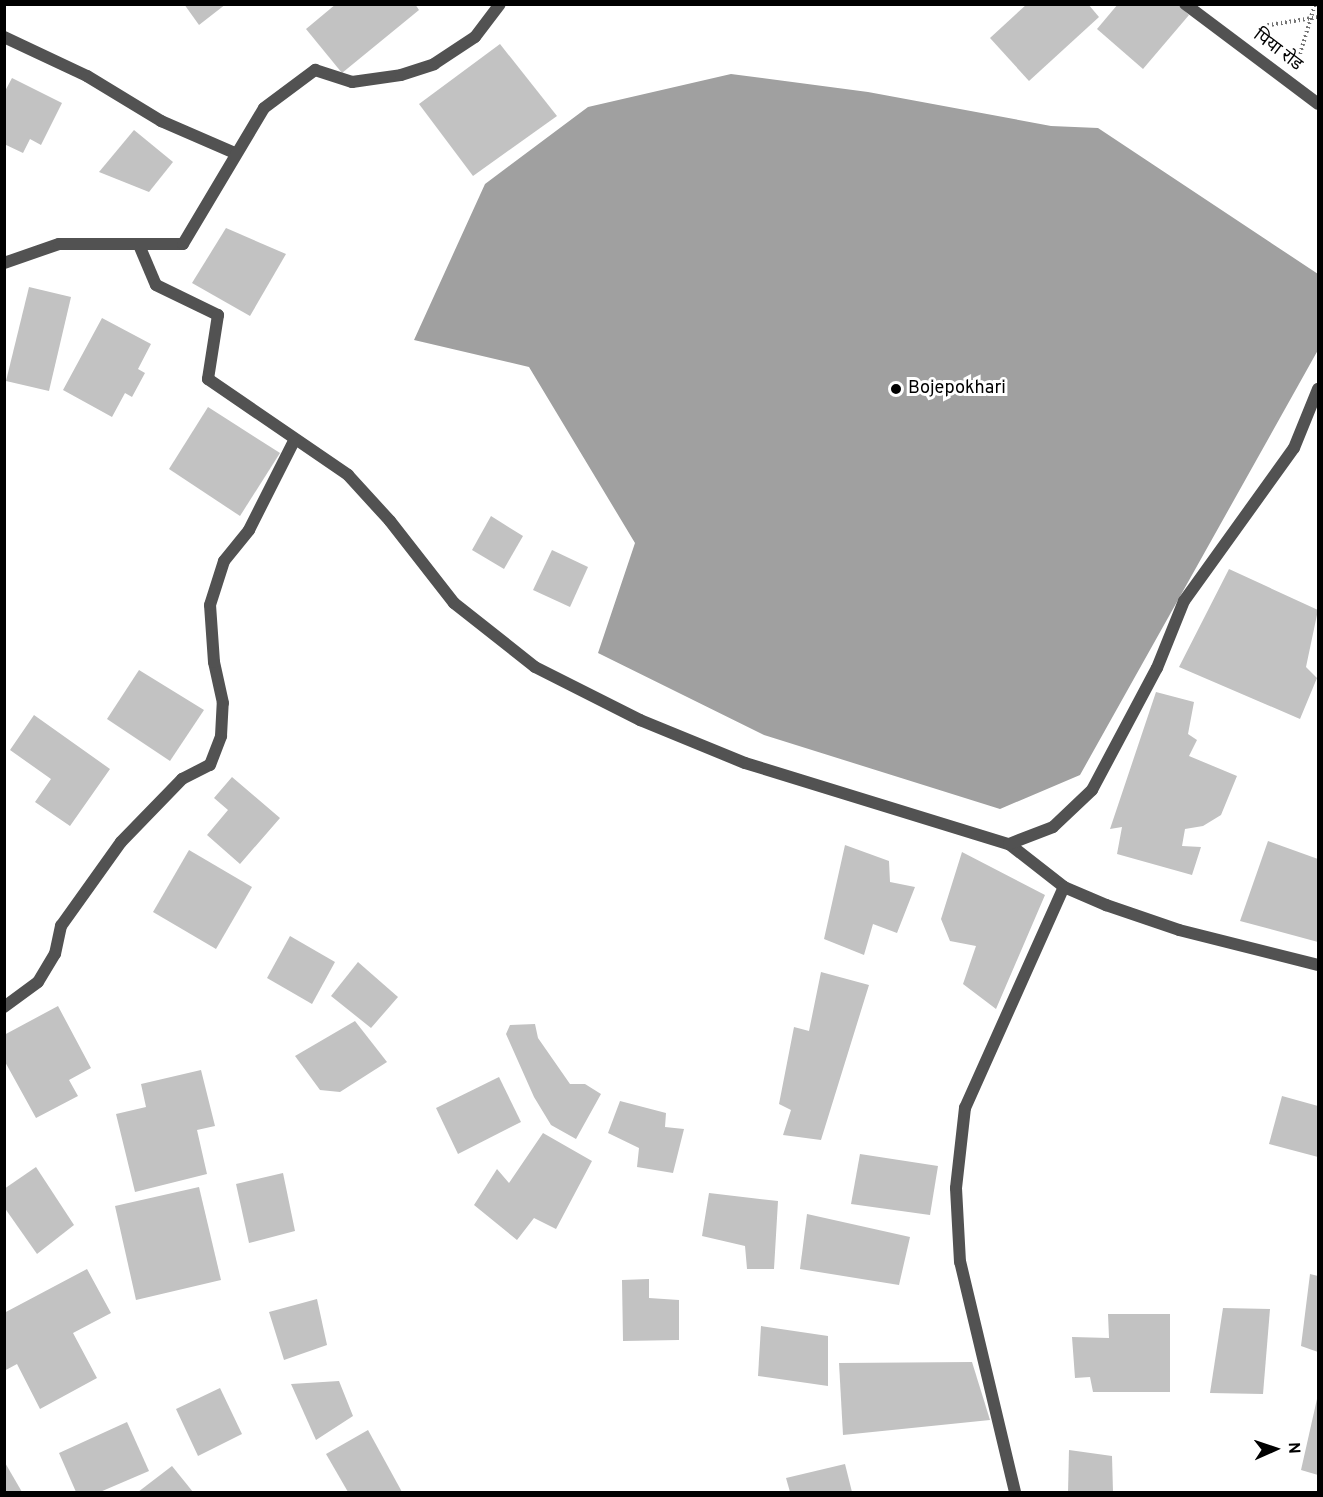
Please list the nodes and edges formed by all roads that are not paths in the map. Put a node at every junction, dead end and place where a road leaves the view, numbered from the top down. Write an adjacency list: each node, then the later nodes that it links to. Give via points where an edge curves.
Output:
1 (500, 4): 5 (street, via 476,37 434,64 400,75 352,82 315,70 264,108)
2 (1185, 4): 4 (street, पिया रोड)
3 (4, 37): 5 (street, via 87,76 161,122)
4 (1318, 104)
5 (235, 153): 6 (street, via 183,244)
6 (139, 245): 7 (street, via 59,244); 9 (street, via 156,285 218,315 208,379)
7 (4, 263)
8 (1318, 389): 10 (street, via 1293,448 1184,601 1157,668 1092,790 1053,827)
9 (294, 441): 10 (street, via 348,475 390,521 454,603 535,667 640,720 745,763 909,810); 13 (street, via 249,530 224,561 210,605 214,662 223,703 221,736 210,765 182,779 121,843 61,926 55,954 38,982)
10 (1009, 844): 11 (street)
11 (1064, 887): 12 (street, via 1179,930); 14 (street, via 965,1108 957,1188 960,1262)
12 (1318, 965)
13 (4, 1006)
14 (1015, 1492)

